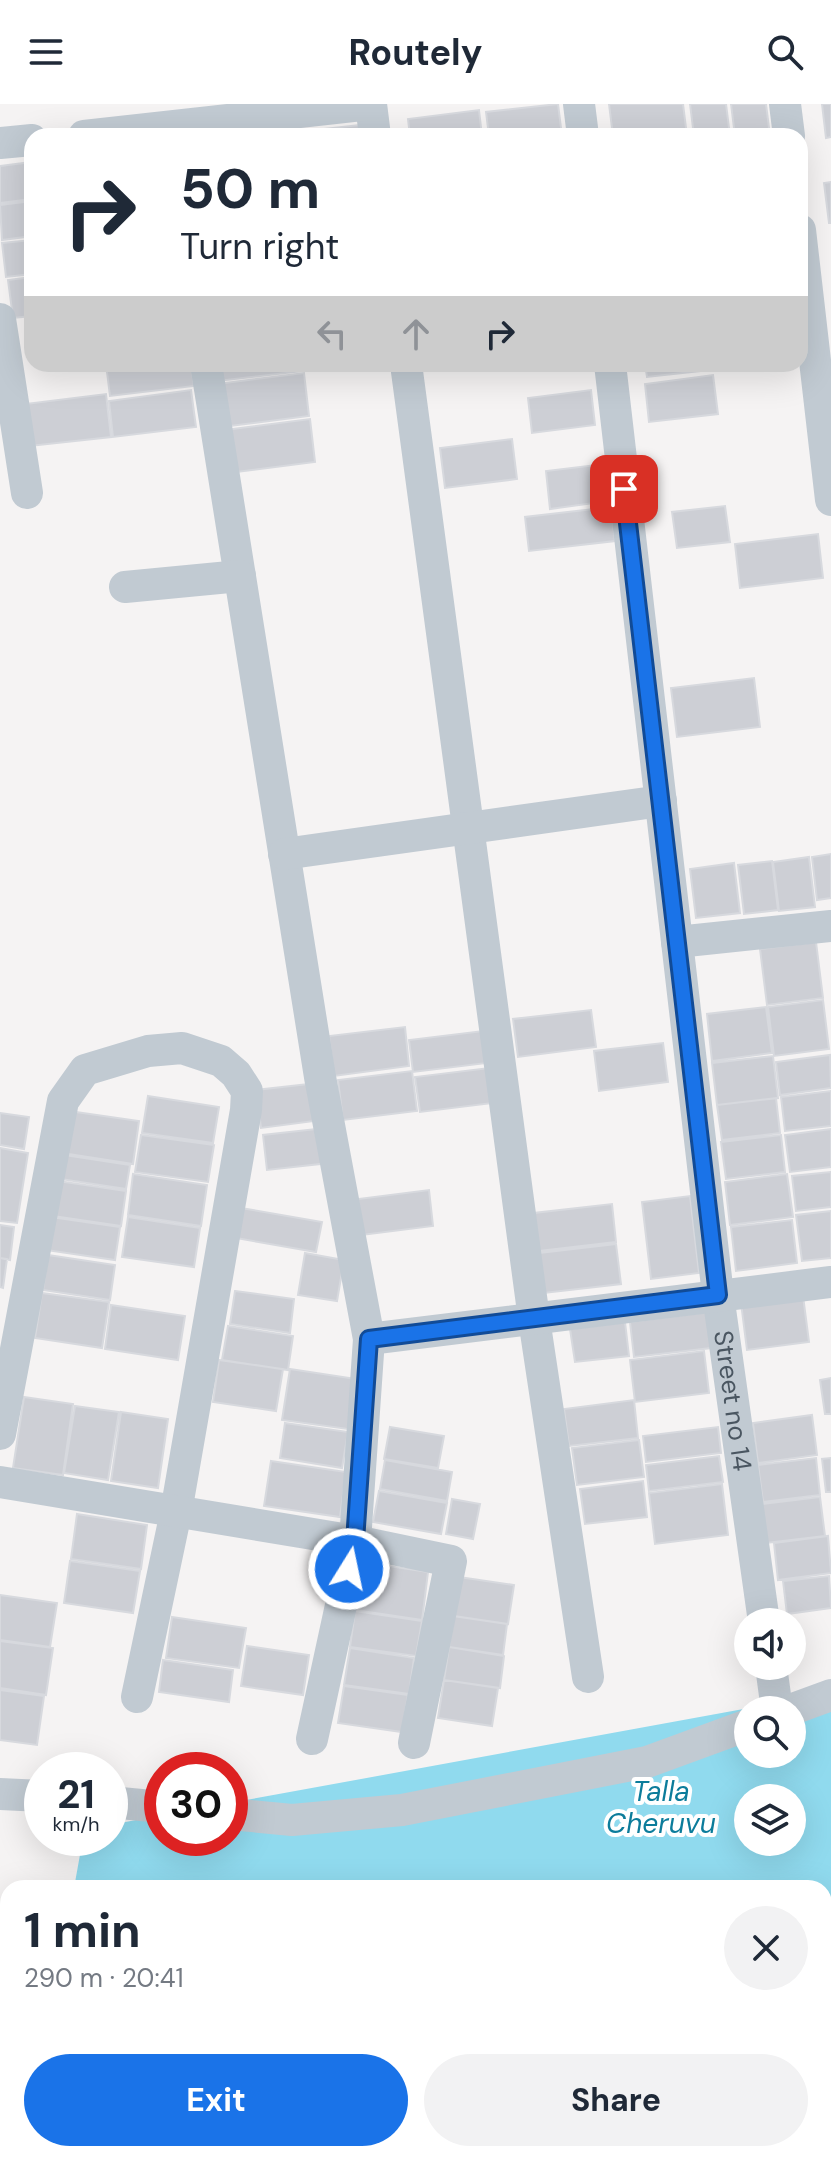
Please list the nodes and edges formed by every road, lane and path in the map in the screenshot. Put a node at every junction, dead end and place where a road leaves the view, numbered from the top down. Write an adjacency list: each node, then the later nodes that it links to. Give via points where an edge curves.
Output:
1 (371, 104): 4 (street); 5 (street)
2 (579, 104): 6 (street)
3 (785, 104): 7 (street)
4 (204, 128)
5 (374, 128)
6 (582, 128)
7 (788, 128)
8 (24, 141): 9 (street)
9 (0, 143)
10 (808, 300): 16 (street)
11 (0, 319): 15 (street)
12 (207, 372): 17 (street)
13 (407, 372): 20 (street)
14 (611, 372): 19 (street, Street no 14)
15 (27, 493)
16 (831, 500)
17 (240, 576): 18 (street); 21 (street)
18 (125, 587)
19 (661, 801): 20 (street); 23 (street, Street no 14)
20 (468, 828): 21 (street); 26 (street)
21 (284, 854): 27 (street)
22 (831, 926): 23 (street)
23 (677, 942): 25 (street, Street no 14)
24 (831, 1282): 25 (street)
25 (718, 1295): 26 (street); 32 (street, Street no 14)
26 (534, 1319): 27 (street); 33 (street)
27 (369, 1339): 31 (street)
28 (0, 1434): 30 (street, via 63,1101 85,1070 148,1051 182,1048 221,1061 247,1091 246,1110)
29 (0, 1482): 30 (street)
30 (176, 1512): 31 (street); 35 (street)
31 (355, 1541): 38 (street); 39 (street, via 451,1561)
32 (762, 1608)
33 (588, 1677)
34 (831, 1695): 36 (street)
35 (137, 1697)
36 (806, 1704)
37 (734, 1730): 42 (street, via 647,1762 402,1810 292,1820)
38 (312, 1739)
39 (414, 1743)
40 (0, 1794): 41 (street)
41 (24, 1795)
42 (248, 1816)

